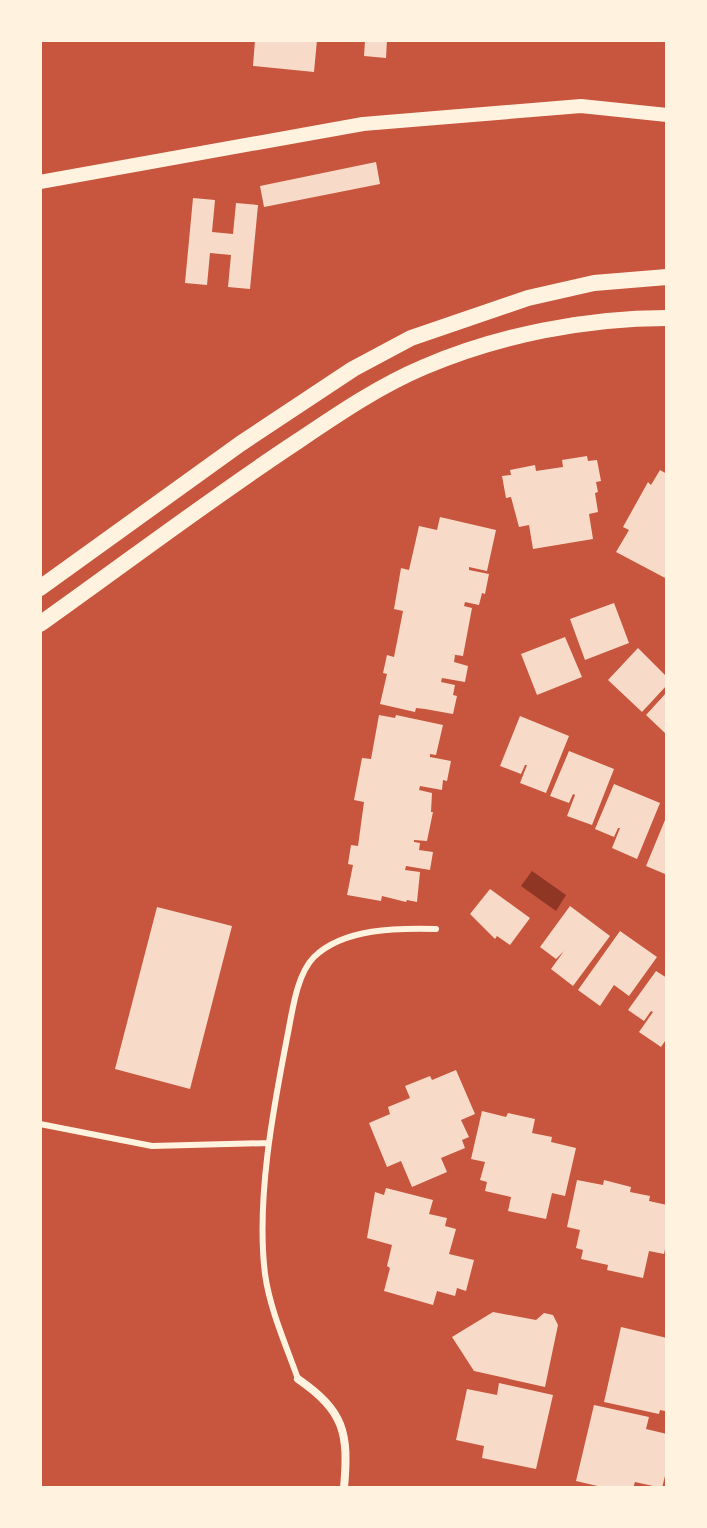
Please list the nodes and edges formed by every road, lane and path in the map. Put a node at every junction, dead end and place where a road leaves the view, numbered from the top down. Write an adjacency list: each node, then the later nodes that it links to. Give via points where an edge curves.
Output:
1 (667, 115): 2 (street, via 581,106 363,124)
2 (40, 182)
3 (667, 277): 5 (main road, via 594,283 528,298 411,338 353,369 240,444)
4 (667, 318): 6 (main road, via 598,322 531,334 424,367 363,397 256,468)
5 (40, 588)
6 (40, 624)
7 (436, 929): 9 (lane, via 346,937 313,958 297,989)
8 (40, 1124): 9 (lane, via 152,1146)
9 (269, 1143): 10 (lane, via 265,1274)
10 (298, 1379): 11 (street, via 323,1396 338,1417 345,1440)
11 (344, 1488)

